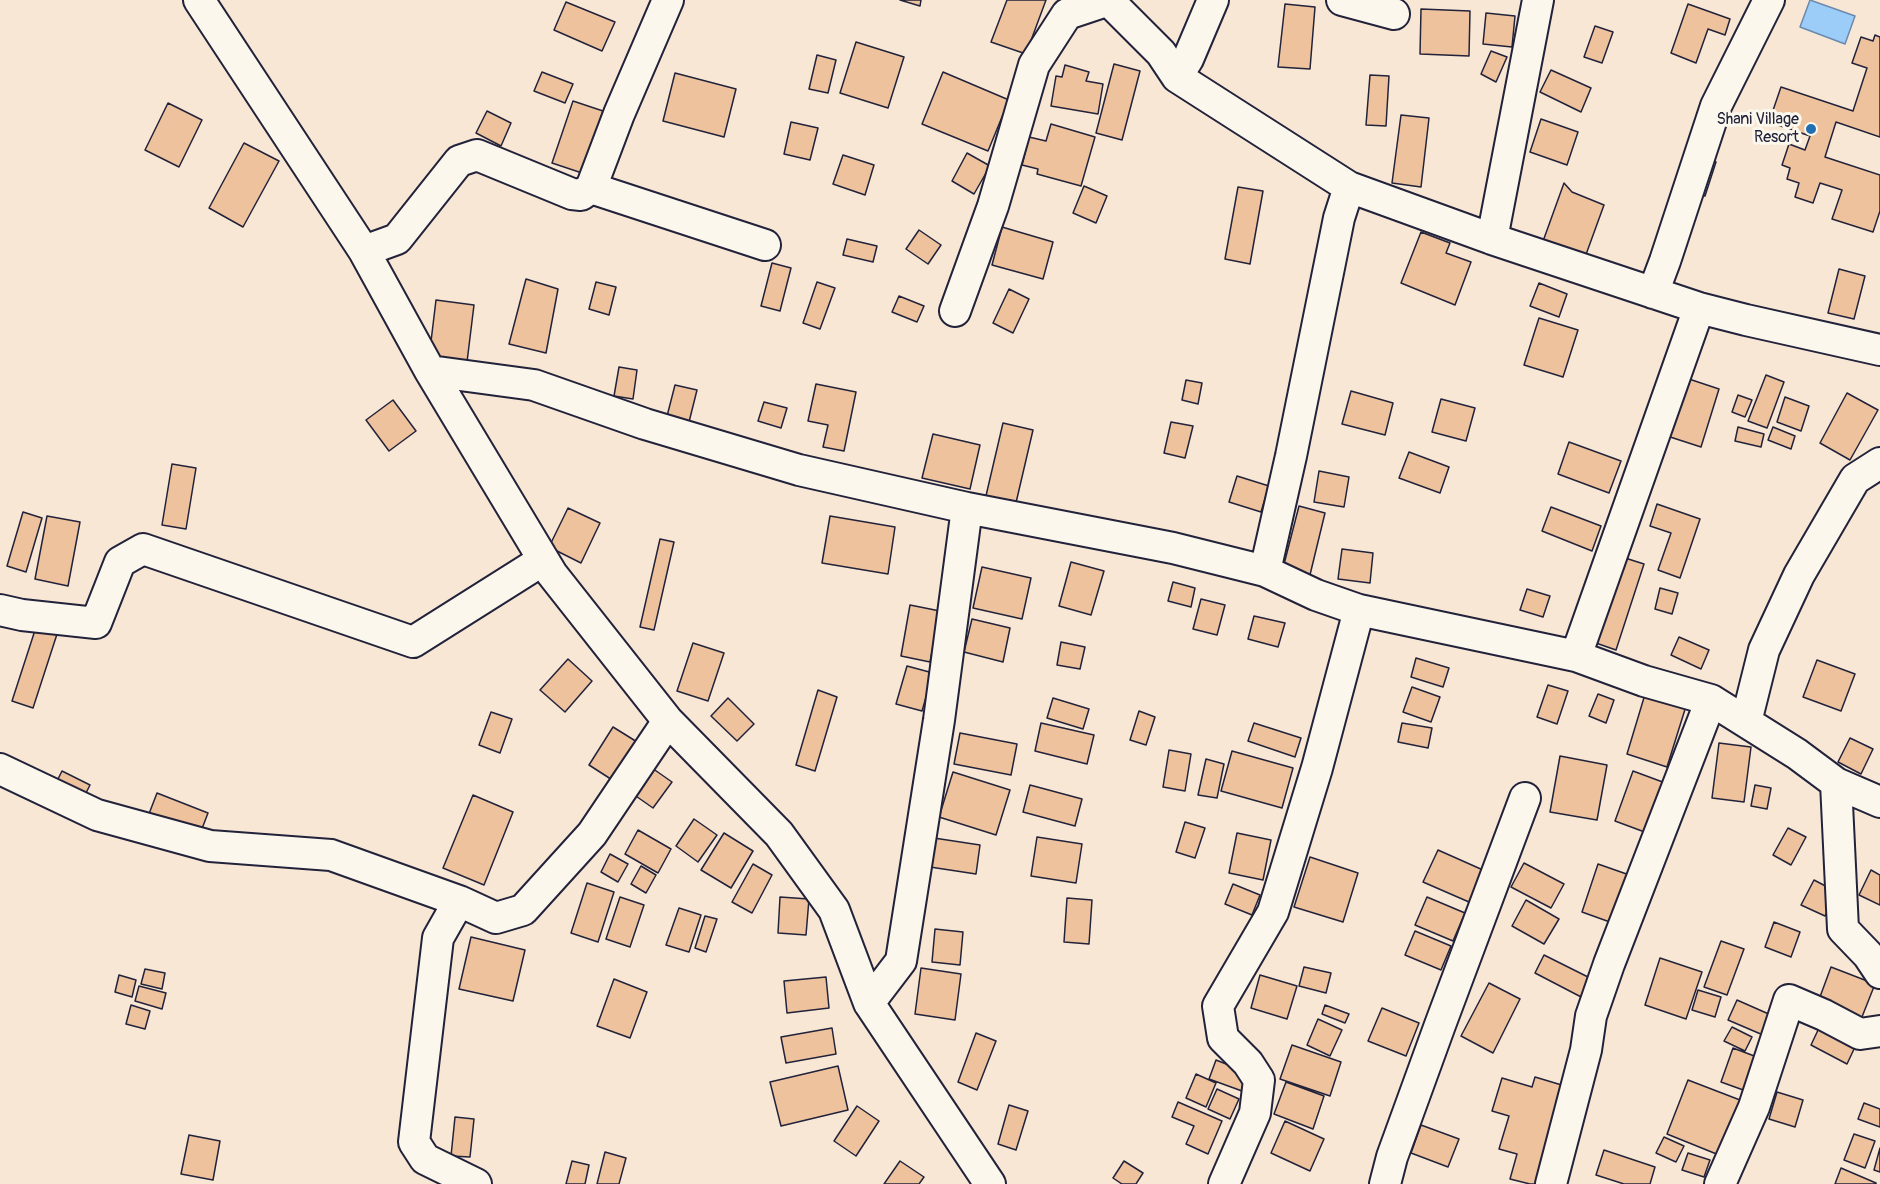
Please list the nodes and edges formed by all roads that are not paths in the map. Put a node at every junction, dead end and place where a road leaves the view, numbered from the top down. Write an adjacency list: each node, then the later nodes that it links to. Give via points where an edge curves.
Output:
1 (199, 0): 14 (street)
2 (668, 0): 11 (street)
3 (1109, 0): 9 (street, via 1161,53); 17 (street, via 1067,14 1034,65 993,206)
4 (1213, 0): 9 (street)
5 (1342, 0): 8 (street)
6 (1538, 0): 12 (street)
7 (1769, 0): 15 (street, via 1716,106)
8 (1394, 14)
9 (1177, 77): 10 (street)
10 (1349, 187): 12 (street); 23 (street)
11 (591, 188): 13 (street); 14 (street, via 581,195 572,194 477,155 459,161 397,239)
12 (1492, 239): 15 (street)
13 (765, 245)
14 (364, 251): 19 (street)
15 (1653, 292): 16 (street)
16 (1699, 308): 18 (street); 26 (street)
17 (955, 311)
18 (1880, 351)
19 (430, 371): 21 (street, via 534,385 645,424 799,470); 22 (street)
20 (1880, 463): 29 (street, via 1855,479 1799,575 1764,650)
21 (967, 508): 23 (street, via 1173,548); 36 (street, via 901,961)
22 (543, 560): 24 (street, via 413,642 143,549 120,561 96,623); 28 (street)
23 (1265, 571): 25 (street)
24 (0, 610)
25 (1359, 610): 26 (street); 40 (street, via 1273,912 1218,1006 1222,1038 1248,1062 1259,1080 1255,1113)
26 (1576, 656): 27 (street)
27 (1712, 700): 29 (street); 42 (street, via 1591,1016 1586,1050)
28 (668, 721): 34 (street, via 592,834 523,910 496,918); 36 (street, via 779,834 834,910)
29 (1746, 722): 31 (street)
30 (0, 769): 34 (street, via 97,815 210,846 332,855)
31 (1836, 783): 33 (street); 35 (street, via 1843,928)
32 (1525, 798): 41 (street)
33 (1880, 802)
34 (459, 902): 38 (street, via 438,938 414,1142 425,1159)
35 (1880, 973)
36 (869, 1003): 39 (street)
37 (1880, 1031): 43 (street, via 1860,1034 1789,1000 1754,1107)
38 (476, 1184)
39 (990, 1184)
40 (1224, 1184)
41 (1385, 1184)
42 (1551, 1184)
43 (1720, 1184)

